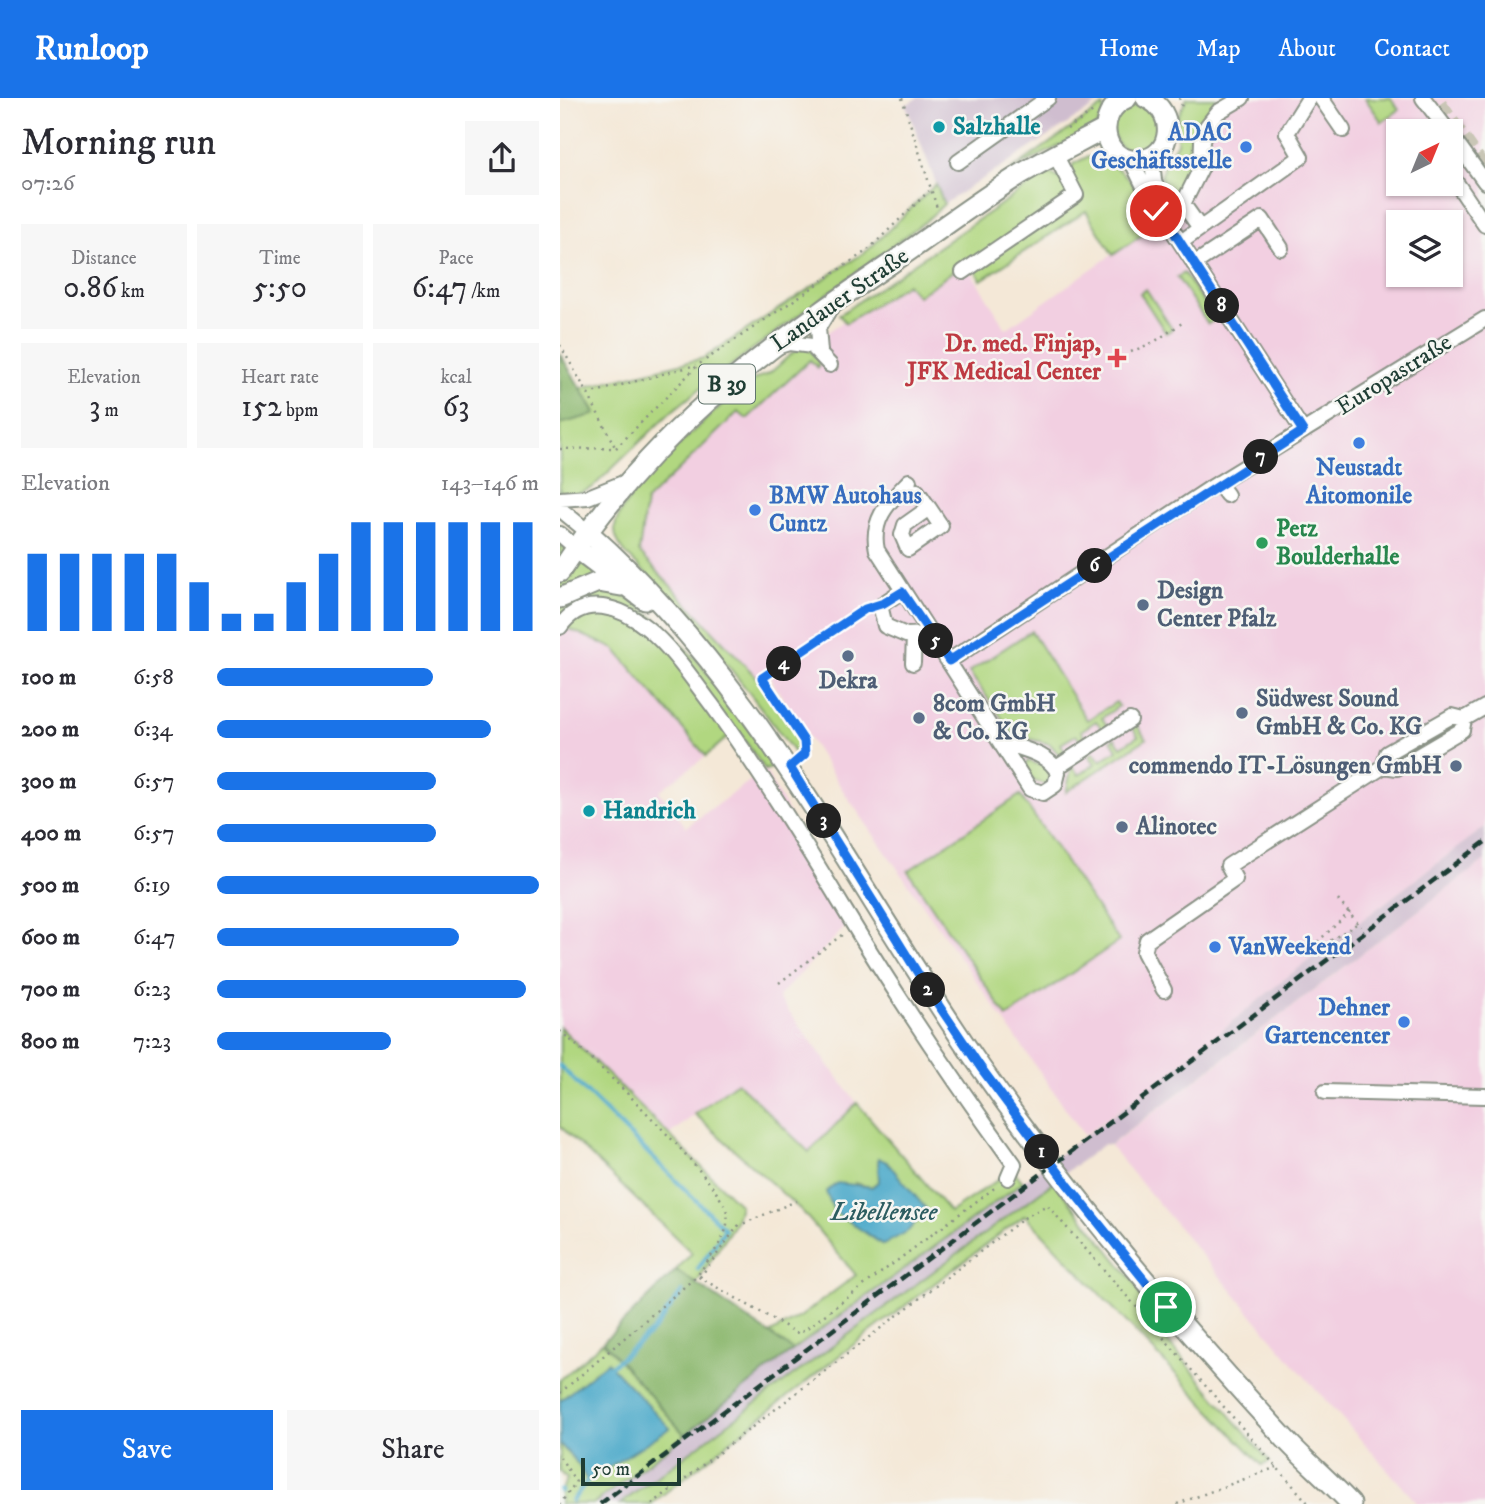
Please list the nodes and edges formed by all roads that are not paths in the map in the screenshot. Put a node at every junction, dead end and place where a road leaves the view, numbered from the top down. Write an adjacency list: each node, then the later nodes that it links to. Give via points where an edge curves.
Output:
1 (1048, 98): 16 (street)
2 (1148, 98): 8 (main road)
3 (1242, 98): 20 (street, via 1207,126 1201,168 1184,196 1183,204)
4 (1309, 98): 20 (street, via 1287,133 1301,157)
5 (1321, 98): 10 (street)
6 (1423, 98): 9 (street)
7 (1119, 100): 11 (main road, via 1108,114)
8 (1174, 106): 14 (main road, via 1165,143)
9 (1439, 119)
10 (1343, 130)
11 (1107, 137): 13 (main road, Landauer Straße / B 39); 15 (main road)
12 (1463, 152): 17 (street)
13 (1056, 156): 24 (street, via 1076,195); 25 (main road, Landauer Straße / B 39, via 1021,174)
14 (1152, 157): 15 (main road); 21 (street, via 1161,205)
15 (1131, 160): 21 (street, via 1156,211)
16 (958, 162)
17 (1485, 182)
18 (1463, 193): 19 (street)
19 (1485, 225)
20 (1200, 228): 21 (street)
21 (1177, 237): 23 (street)
22 (1281, 248): 23 (street, via 1262,219)
23 (1194, 264): 30 (street)
24 (963, 272)
25 (837, 300): 27 (main road, Landauer Straße / B 39); 28 (street, via 818,328)
26 (1485, 319): 30 (street, Europastraße)
27 (771, 349): 28 (street, via 802,343); 31 (main road, Landauer Straße / B 39, via 674,429)
28 (820, 351): 29 (street)
29 (830, 365)
30 (1303, 431): 46 (street, Europastraße, via 1222,489)
31 (628, 480): 32 (street, via 588,497); 35 (main road, Landauer Straße / B 39)
32 (560, 499)
33 (929, 508): 40 (street, via 913,486 883,510 877,523 875,541)
34 (560, 509): 35 (street)
35 (588, 532): 37 (main road, B 39); 42 (main road)
36 (560, 534): 37 (street)
37 (576, 548): 38 (main road); 39 (main road)
38 (560, 572)
39 (626, 587): 41 (main road, via 597,582); 42 (main road)
40 (902, 592): 44 (street); 45 (street, via 884,603 880,618 895,632)
41 (560, 598)
42 (671, 619): 56 (main road, via 733,690 790,767 927,988 1032,1139 1166,1307)
43 (560, 627): 55 (street, via 587,606 621,611 648,629 698,685 763,774 952,1079 1014,1164)
44 (931, 634): 45 (street); 46 (street)
45 (914, 635): 47 (street)
46 (949, 661): 50 (street)
47 (913, 663)
48 (1485, 707): 52 (street, via 1464,719 1462,730 1398,768 1384,766 1228,866 1236,879 1147,940 1144,952)
49 (1130, 720): 51 (street)
50 (1003, 742): 51 (street, via 1044,757); 51 (street, via 1035,793 1055,785)
51 (1056, 768)
52 (1164, 990)
53 (1325, 1092): 54 (street)
54 (1485, 1096)
55 (1008, 1178)
56 (1292, 1446): 57 (main road); 58 (main road)
57 (1336, 1504)
58 (1352, 1504)

